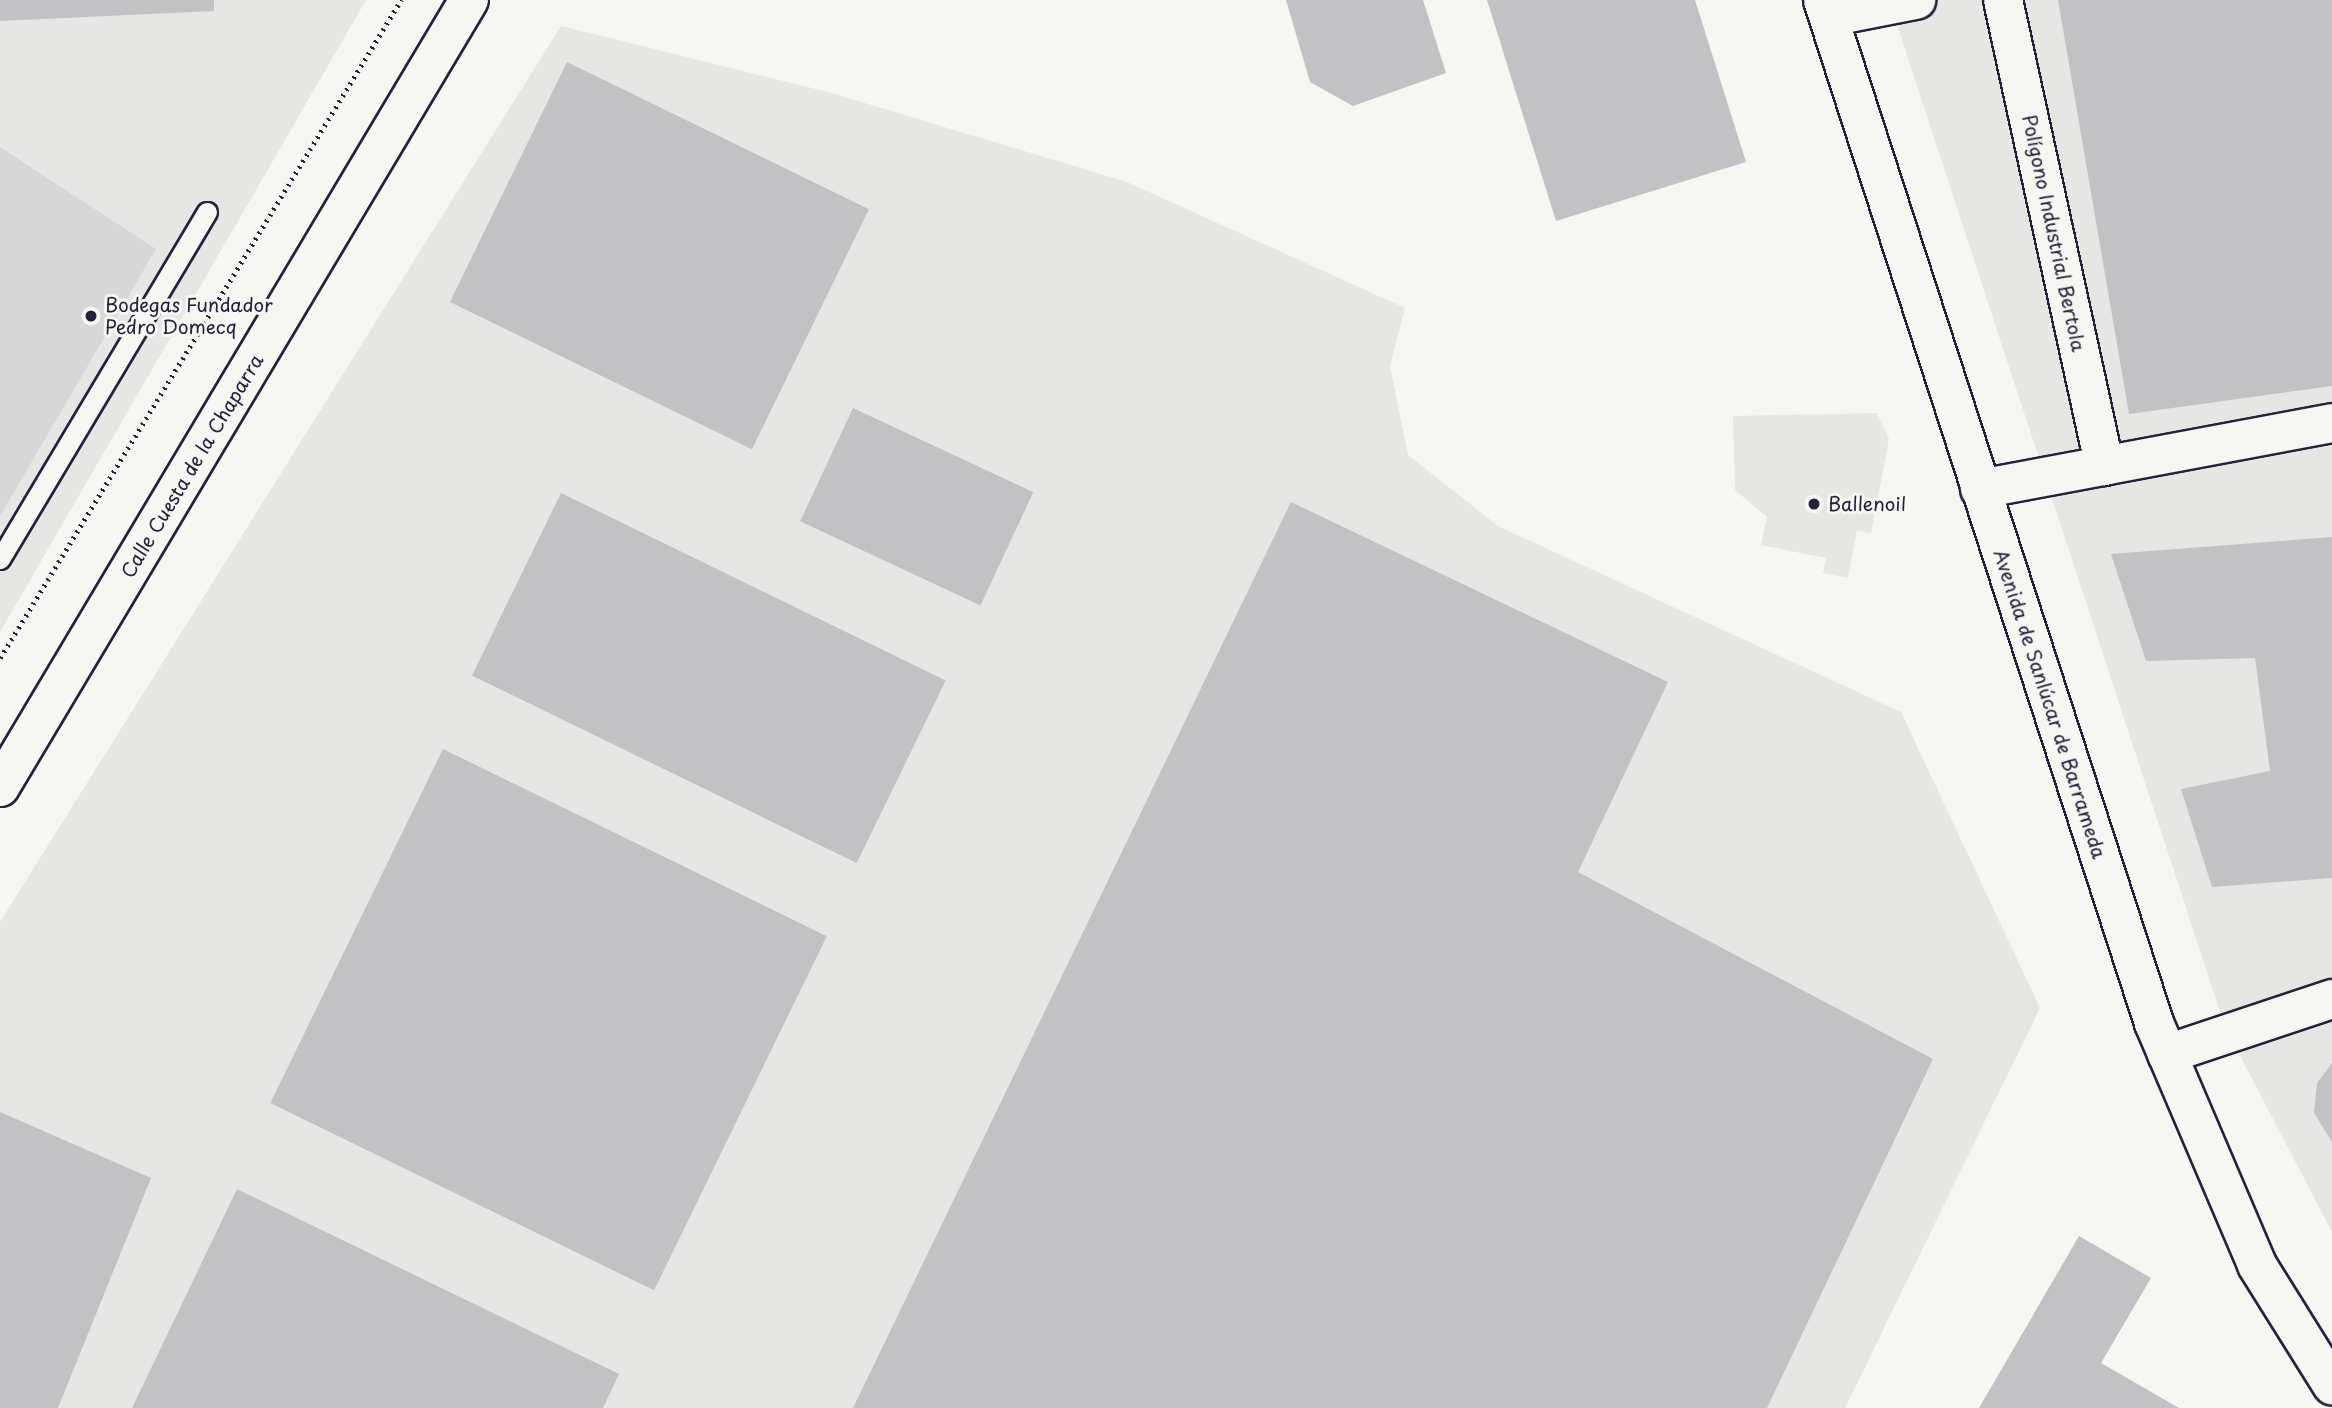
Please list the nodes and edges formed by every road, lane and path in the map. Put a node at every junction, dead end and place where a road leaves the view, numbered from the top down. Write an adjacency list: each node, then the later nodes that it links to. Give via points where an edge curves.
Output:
1 (401, 0): 11 (path)
2 (469, 0): 12 (main road, Calle Cuesta de la Chaparra)
3 (1916, 0): 5 (main road)
4 (2003, 0): 8 (main road, Polígono Industrial Bertola)
5 (1826, 9): 9 (main road, Avenida de Sanlúcar de Barrameda)
6 (207, 212): 10 (lane)
7 (2332, 423): 8 (main road)
8 (2105, 466): 9 (main road)
9 (1980, 489): 14 (main road, Avenida de Sanlúcar de Barrameda)
10 (0, 559)
11 (0, 658)
12 (0, 788)
13 (2332, 999): 14 (main road)
14 (2168, 1054): 15 (main road, Avenida de Sanlúcar de Barrameda, via 2257,1265)
15 (2332, 1385)

